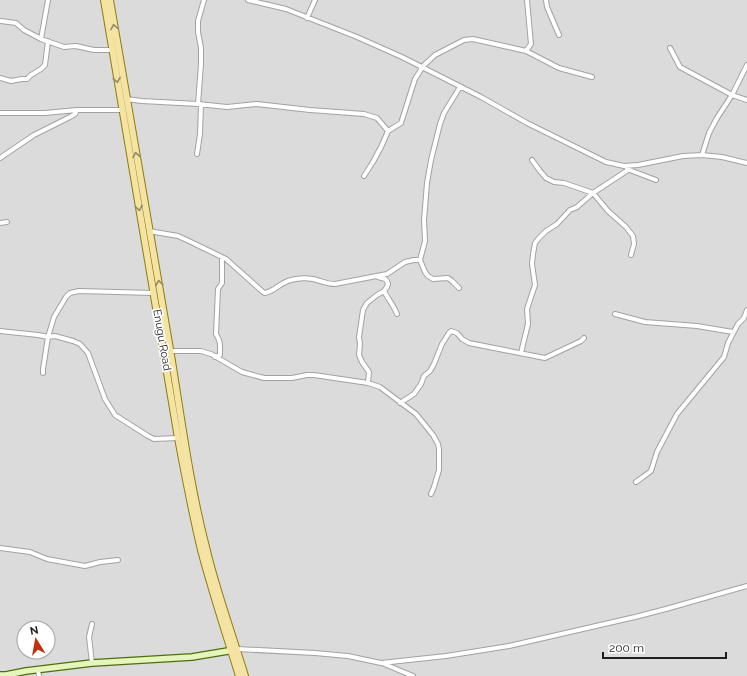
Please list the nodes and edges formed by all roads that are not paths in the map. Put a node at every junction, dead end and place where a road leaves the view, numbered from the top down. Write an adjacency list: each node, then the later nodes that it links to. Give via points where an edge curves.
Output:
1 (48, 0): 12 (street)
2 (104, 0): 15 (main road, Enugu Road)
3 (110, 0): 23 (main road, one-way to 3)
4 (204, 0): 25 (street, via 198,20 201,48)
5 (248, 0): 9 (street, via 286,9)
6 (314, 0): 9 (street)
7 (526, 0): 16 (street, via 531,44)
8 (546, 0): 11 (street)
9 (307, 18): 18 (street, via 402,57)
10 (0, 21): 12 (street, via 16,23)
11 (559, 35)
12 (41, 39): 13 (street)
13 (48, 41): 15 (street, via 64,47); 20 (street, via 45,65 40,69 27,79 11,81)
14 (670, 48): 22 (street, via 680,67)
15 (111, 50): 27 (main road, Enugu Road, one-way to 27)
16 (526, 51): 18 (street, via 469,39 435,55); 19 (street, via 559,68)
17 (747, 65): 22 (street)
18 (421, 68): 21 (street); 29 (street, via 401,122)
19 (592, 77)
20 (0, 78)
21 (460, 87): 35 (street, via 587,153 606,162); 45 (street, via 444,113 431,160 424,220 426,241)
22 (732, 95): 24 (street); 31 (street, via 708,133)
23 (126, 98): 25 (street); 42 (main road, one-way to 23)
24 (747, 100)
25 (200, 104): 29 (street, via 227,107 256,104 364,114 377,118); 30 (street)
26 (77, 110): 27 (street); 28 (street); 32 (street, via 75,114 34,135)
27 (122, 110): 49 (main road, Enugu Road, one-way to 49)
28 (0, 113)
29 (388, 131): 37 (street)
30 (197, 154)
31 (702, 155): 34 (street); 35 (street)
32 (0, 158)
33 (532, 160): 39 (street, via 546,178)
34 (747, 163)
35 (624, 166): 36 (street)
36 (628, 170): 38 (street); 39 (street)
37 (364, 176)
38 (656, 180)
39 (593, 193): 43 (street, via 633,236); 59 (street, via 546,231 535,244 532,264 534,286 526,309 528,324)
40 (0, 222): 41 (street)
41 (7, 222)
42 (150, 231): 44 (street, via 178,236); 58 (main road, one-way to 42)
43 (631, 256)
44 (222, 257): 46 (street, via 266,293 290,280 312,279 335,284); 60 (street, via 222,283 218,289 216,334 221,345 220,355)
45 (420, 260): 46 (street, via 405,262 387,274); 47 (street, via 428,276 433,279 448,278)
46 (375, 276): 48 (street, via 387,281)
47 (459, 288)
48 (384, 291): 51 (street); 62 (street, via 363,310 359,355 369,372)
49 (154, 293): 56 (street, via 70,293 54,317); 64 (main road, Enugu Road)
50 (747, 310): 53 (street)
51 (397, 314)
52 (615, 314): 55 (street, via 645,322)
53 (745, 318): 55 (street)
54 (0, 331): 56 (street)
55 (733, 332): 65 (street, via 724,357 677,414 657,452 651,471)
56 (48, 337): 61 (street); 64 (street, via 55,336 73,341 80,344 88,353 108,405 115,415 154,439)
57 (584, 338): 59 (street, via 581,342 545,358)
58 (170, 351): 60 (street, via 201,351); 71 (main road, via 194,492)
59 (521, 353): 63 (street, via 469,343 457,332 451,331 442,344 430,372 424,376 414,394)
60 (215, 357): 62 (street, via 242,372 264,378 314,375)
61 (43, 373)
62 (368, 383): 63 (street, via 380,387)
63 (400, 403): 66 (street, via 416,414 438,444 438,470)
64 (178, 438): 71 (main road, Enugu Road, via 201,548 214,596)
65 (636, 482)
66 (431, 494)
67 (0, 548): 68 (street, via 30,552 47,559 85,566)
68 (118, 560)
69 (747, 586): 73 (street, via 666,609 509,646)
70 (92, 624): 72 (street, via 89,637)
71 (234, 650): 72 (street, via 192,657); 73 (street, via 315,652); 77 (main road, Enugu Road); 78 (main road)
72 (92, 663): 74 (street)
73 (382, 663): 79 (street)
74 (38, 673): 75 (street)
75 (22, 674): 76 (street)
76 (4, 675)
77 (239, 676)
78 (245, 676)
79 (413, 676)

